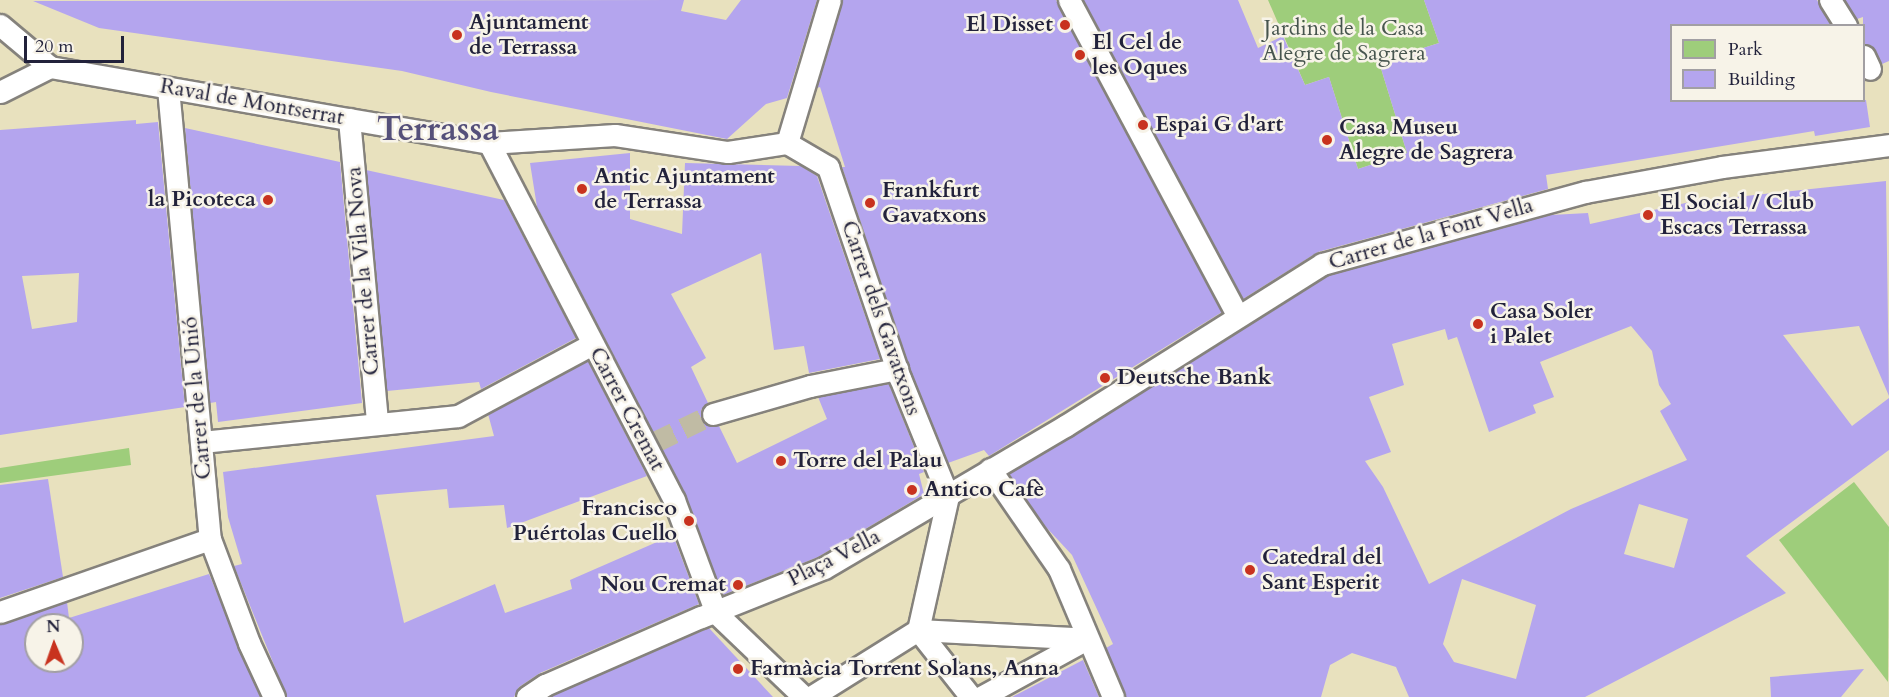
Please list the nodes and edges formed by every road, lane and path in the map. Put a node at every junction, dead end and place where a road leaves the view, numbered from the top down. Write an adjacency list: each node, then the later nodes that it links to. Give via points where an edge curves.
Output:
1 (830, 0): 11 (street)
2 (1070, 0): 13 (street)
3 (1830, 0): 4 (street)
4 (1845, 24)
5 (0, 25): 6 (street, Raval de Montserrat)
6 (50, 67): 7 (street, Raval de Montserrat); 8 (street)
7 (168, 88): 9 (street, Raval de Montserrat); 18 (street, Carrer de la Unió)
8 (0, 92)
9 (349, 118): 10 (street, Raval de Montserrat); 17 (street, Carrer de la Vila Nova)
10 (489, 142): 11 (street, Raval de Montserrat, via 615,135 728,152); 14 (street, Carrer Cremat)
11 (787, 143): 15 (street, Carrer dels Gavatxons, via 828,167)
12 (1889, 145): 13 (street, Carrer de la Font Vella, via 1722,167 1549,200 1322,264)
13 (1238, 316): 19 (street, Carrer de la Font Vella)
14 (592, 344): 17 (street, via 458,416); 22 (street, Carrer Cremat, via 651,445 674,500)
15 (897, 369): 16 (street, via 810,386); 20 (street, Carrer dels Gavatxons)
16 (713, 414)
17 (377, 423): 18 (street)
18 (202, 442): 21 (street, Carrer de la Unió)
19 (990, 469): 20 (street, Plaça Vella); 25 (street, via 1059,569)
20 (948, 496): 22 (street, Plaça Vella, via 824,568); 24 (street)
21 (210, 539): 23 (street); 26 (street, Carrer de la Unió, via 249,644)
22 (710, 611): 27 (street, Plaça Vella, via 544,685); 28 (street)
23 (0, 612)
24 (918, 630): 25 (street); 29 (street); 30 (street)
25 (1090, 646): 31 (street); 32 (street)
26 (274, 697)
27 (527, 697)
28 (804, 697)
29 (811, 697)
30 (971, 697)
31 (981, 697)
32 (1113, 697)

